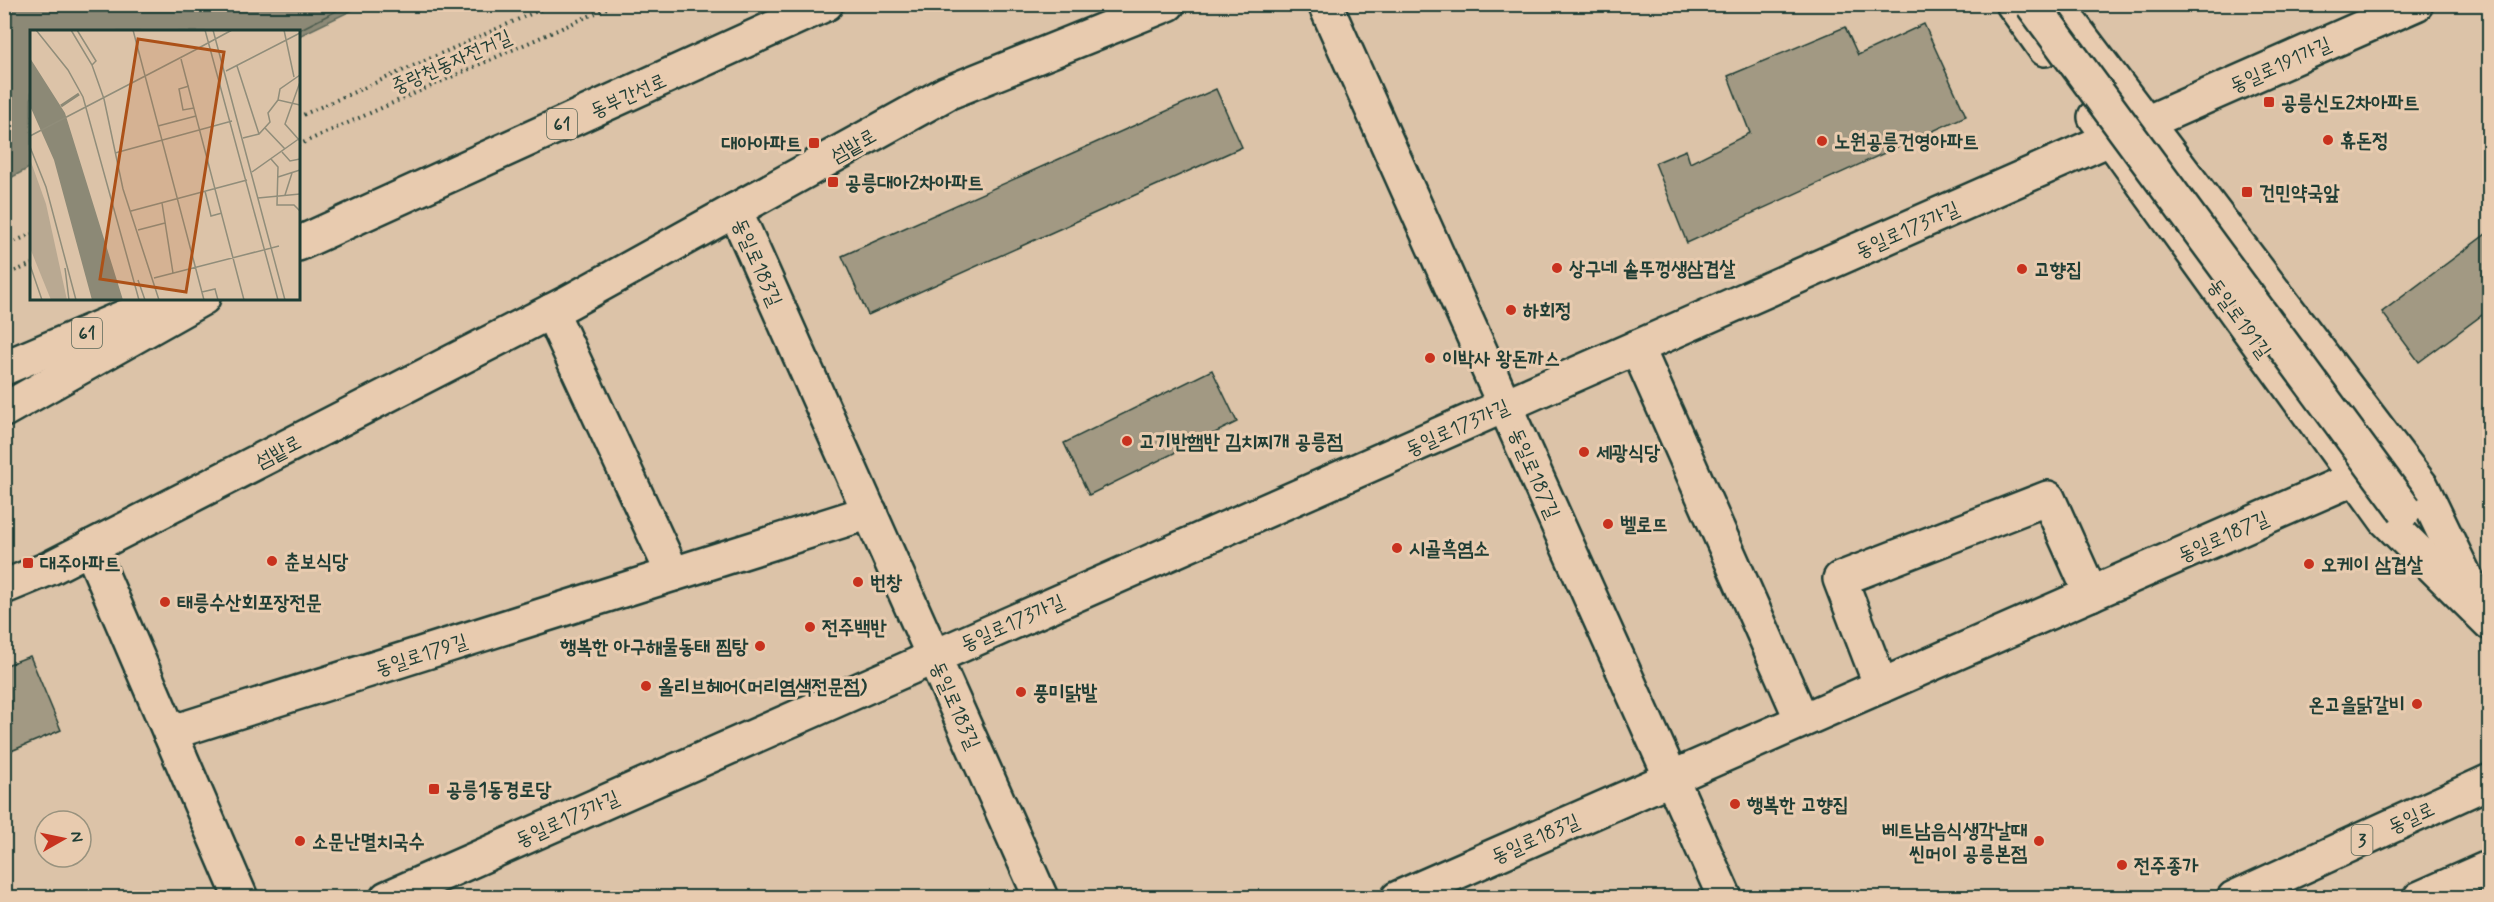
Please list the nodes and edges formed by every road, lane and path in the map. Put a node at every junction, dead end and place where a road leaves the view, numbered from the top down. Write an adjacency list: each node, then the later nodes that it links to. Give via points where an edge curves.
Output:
1 (553, 4): 10 (path)
2 (615, 4): 13 (path, 중랑천동자전거길)
3 (826, 4): 16 (main road, 동부간선로 / 61)
4 (1168, 4): 14 (main road, 섬밭로, via 947,93)
5 (1325, 4): 25 (main road, 동일로187길)
6 (2013, 4): 12 (main road, 동일로191길)
7 (2032, 4): 33 (main road, 동일로191길, bridge)
8 (2056, 4): 11 (main road, 동일로191길)
9 (2416, 4): 11 (main road, 동일로191가길)
10 (300, 116)
11 (2144, 124): 12 (main road, 동일로173가길); 33 (main road, 동일로191길, via 2422,487)
12 (2111, 139): 23 (main road, 동일로173가길); 27 (main road, 동일로191길)
13 (300, 144)
14 (735, 210): 22 (main road, 섬밭로); 28 (main road, 동일로183길)
15 (30, 235): 17 (path)
16 (300, 244)
17 (4, 246)
18 (30, 265): 19 (path)
19 (4, 276)
20 (164, 300): 24 (main road, 61)
21 (199, 300): 26 (main road)
22 (551, 311): 29 (main road, 섬밭로); 30 (main road)
23 (1637, 347): 25 (main road, 동일로173가길); 36 (main road)
24 (4, 368)
25 (1505, 405): 34 (main road, 동일로173가길); 38 (main road, 동일로187길)
26 (4, 410)
27 (2355, 478): 32 (main road, 동일로187길); 33 (main road, 동일로191길, via 2386,520)
28 (870, 512): 30 (main road); 34 (main road, 동일로183길)
29 (90, 547): 31 (main road, 섬밭로); 37 (main road)
30 (673, 574): 37 (main road, 동일로179길)
31 (4, 587)
32 (2091, 594): 35 (main road, 동일로187길); 35 (main road, via 2048,498 1840,579)
33 (2487, 619)
34 (934, 656): 42 (main road, 동일로173가길); 43 (main road, 동일로183길)
35 (1881, 686): 36 (main road, 동일로187길)
36 (1802, 720): 38 (main road, 동일로187길)
37 (170, 733): 41 (main road)
38 (1672, 777): 44 (main road, 동일로183길); 45 (main road, 동일로187길)
39 (2490, 781): 46 (main road, 동일로 / 3)
40 (2490, 867): 47 (main road)
41 (241, 897)
42 (387, 897)
43 (1041, 897)
44 (1398, 897)
45 (1725, 897)
46 (2234, 897)
47 (2420, 897)

